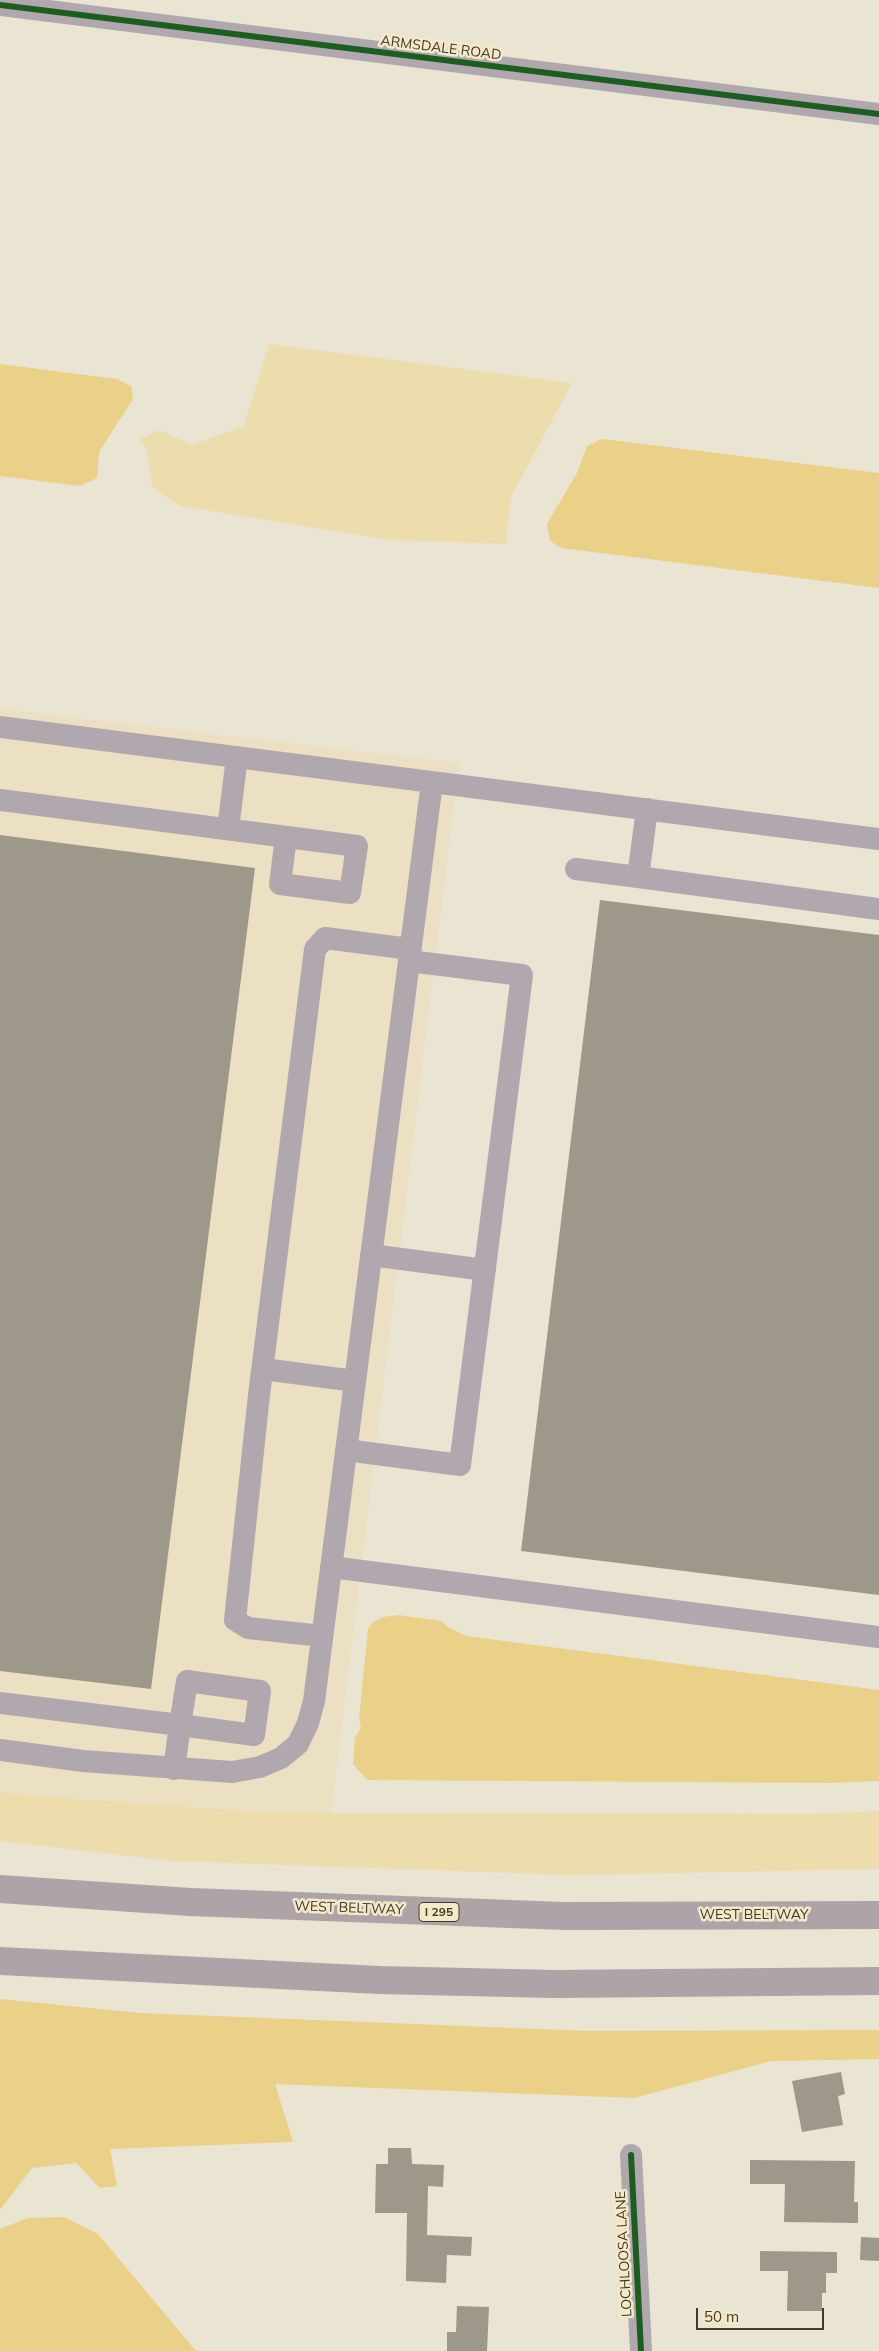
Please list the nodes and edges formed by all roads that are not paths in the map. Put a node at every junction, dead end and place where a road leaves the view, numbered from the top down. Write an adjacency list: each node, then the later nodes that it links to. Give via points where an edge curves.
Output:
1 (0, 5): 2 (street, ARMSDALE ROAD)
2 (879, 114)
3 (0, 728): 4 (street)
4 (237, 757): 5 (street); 8 (street)
5 (432, 782): 7 (street); 14 (street)
6 (0, 800): 8 (street)
7 (647, 810): 10 (street); 12 (street)
8 (228, 829): 9 (street)
9 (286, 837)
10 (879, 839)
11 (576, 868): 12 (street)
12 (638, 877): 13 (street)
13 (879, 908)
14 (410, 955): 15 (street); 16 (street, via 522,975); 17 (street, via 325,938 315,949)
15 (371, 1255): 16 (street); 18 (street)
16 (485, 1270): 19 (street, via 460,1465)
17 (263, 1369): 18 (street); 21 (street, via 235,1620 248,1628)
18 (355, 1381): 19 (street)
19 (346, 1450): 20 (street)
20 (331, 1567): 21 (street); 22 (street)
21 (322, 1636): 25 (street, via 314,1701 298,1744 281,1758 260,1767 232,1772)
22 (879, 1637)
23 (0, 1703): 25 (street, via 180,1725)
24 (0, 1750): 25 (street)
25 (174, 1769)
26 (0, 1889): 27 (highway, WEST BELTWAY / I 295, via 190,1902 564,1916)
27 (879, 1915)
28 (0, 1961): 29 (highway, via 554,1984)
29 (879, 1981)
30 (631, 2155): 31 (street, LOCHLOOSA LANE)
31 (641, 2351)

